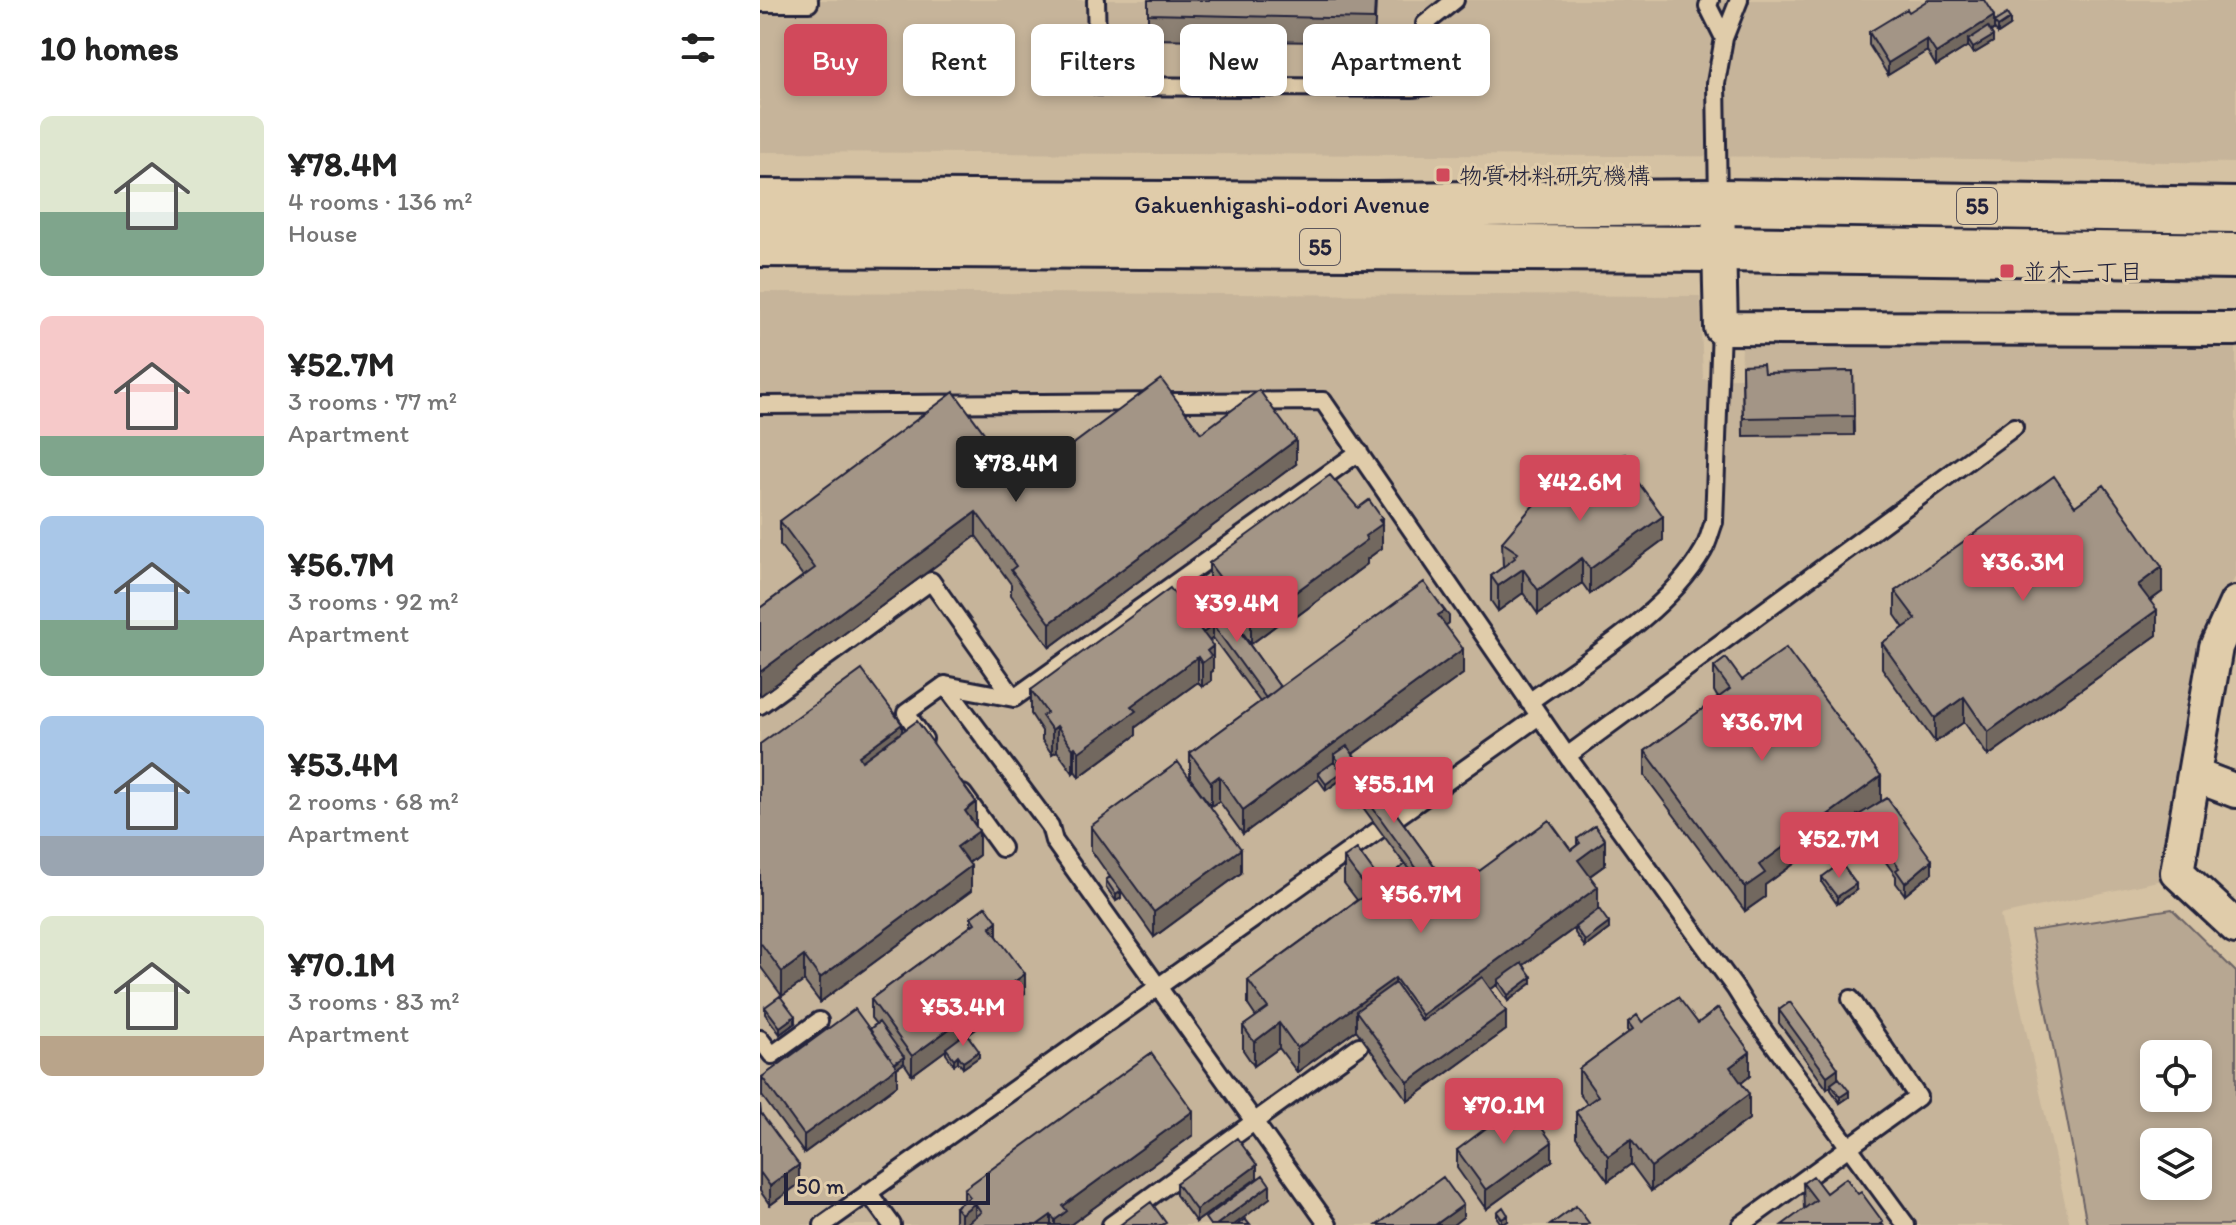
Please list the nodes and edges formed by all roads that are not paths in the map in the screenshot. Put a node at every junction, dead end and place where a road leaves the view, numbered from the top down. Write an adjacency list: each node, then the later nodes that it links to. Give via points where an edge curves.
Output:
1 (809, 0): 6 (lane)
2 (1096, 0): 3 (lane, via 1098,86 1412,88 1437,85 1425,24)
3 (1455, 0)
4 (1710, 0): 7 (lane)
5 (1739, 0): 7 (lane)
6 (760, 3)
7 (1724, 38): 9 (lane, via 1716,83)
8 (760, 202): 9 (main road, Gakuenhigashi-odori Avenue / 55)
9 (1718, 202): 10 (main road, Gakuenhigashi-odori Avenue / 55); 12 (street)
10 (2236, 210)
11 (760, 244): 12 (main road, Gakuenhigashi-odori Avenue / 55)
12 (1720, 249): 13 (main road, Gakuenhigashi-odori Avenue / 55); 14 (street)
13 (2236, 256)
14 (1721, 328): 15 (street); 22 (lane, via 1714,522 1703,551 1630,629)
15 (2236, 329)
16 (760, 405): 18 (lane, via 1323,401)
17 (2014, 427): 26 (lane)
18 (1359, 452): 21 (lane); 22 (lane)
19 (2236, 603): 28 (street, via 2216,647)
20 (945, 685): 21 (lane); 25 (lane, via 906,713); 32 (lane, via 1050,826 1054,841)
21 (1014, 698): 23 (lane, via 931,581)
22 (1529, 702): 24 (lane)
23 (760, 705)
24 (1539, 716): 26 (lane); 32 (lane)
25 (932, 750)
26 (1567, 756): 38 (lane)
27 (950, 774): 30 (lane)
28 (2194, 775): 29 (street); 31 (street, via 2177,872)
29 (2236, 791)
30 (1002, 848)
31 (2236, 927)
32 (1157, 986): 37 (lane); 39 (lane)
33 (1851, 999): 38 (lane, via 1918,1097)
34 (819, 1021): 35 (lane, via 772,1055)
35 (760, 1039)
36 (1359, 1046): 37 (lane)
37 (1254, 1122): 42 (lane); 43 (lane)
38 (1848, 1147): 44 (lane); 45 (lane)
39 (868, 1192): 40 (lane); 41 (lane)
40 (823, 1225)
41 (892, 1225)
42 (1111, 1225)
43 (1328, 1225)
44 (1741, 1225)
45 (1906, 1225)

